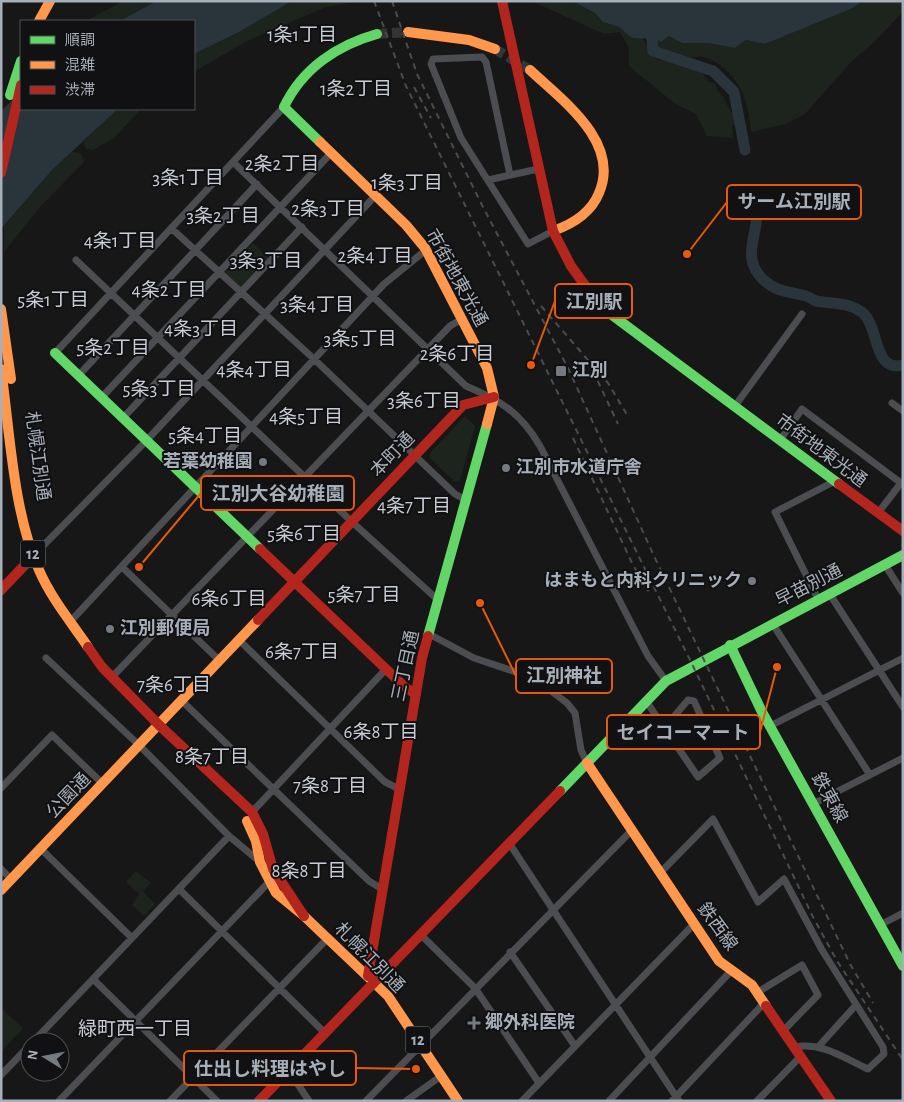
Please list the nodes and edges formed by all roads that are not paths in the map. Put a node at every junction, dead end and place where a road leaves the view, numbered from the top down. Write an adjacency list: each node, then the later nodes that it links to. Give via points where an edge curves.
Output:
1 (50, 1): 4 (main road)
2 (58, 1): 5 (main road)
3 (502, 1): 16 (main road, 市街地東光通)
4 (40, 20)
5 (48, 20)
6 (408, 32): 8 (main road, via 469,40)
7 (377, 34): 12 (main road, via 361,37 337,49 289,94)
8 (495, 49)
9 (20, 65): 13 (main road)
10 (530, 70): 25 (main road, via 592,134 600,147 604,165 603,184 597,201 575,222)
11 (20, 89): 17 (main road)
12 (284, 107): 14 (main road, 市街地東光通); 15 (street)
13 (1, 132)
14 (331, 154): 21 (main road, 市街地東光通); 22 (street)
15 (233, 162): 20 (street); 24 (street)
16 (538, 169): 18 (street); 25 (main road, 市街地東光通)
17 (1, 173)
18 (510, 175): 19 (street); 19 (street, via 486,62 482,57 433,59 432,64 461,138)
19 (488, 180): 25 (street, via 528,244)
20 (257, 184): 22 (street); 27 (street)
21 (374, 196): 26 (street); 28 (main road, 市街地東光通, via 406,225)
22 (281, 207): 23 (street); 30 (street)
23 (302, 227): 26 (street); 32 (street)
24 (171, 228): 27 (street); 31 (street)
25 (553, 231): 50 (main road, 市街地東光通, via 590,296)
26 (325, 249): 33 (street); 35 (street)
27 (195, 250): 30 (street); 37 (street)
28 (426, 250): 33 (street); 38 (main road, 市街地東光通)
29 (76, 260): 31 (street)
30 (219, 272): 32 (street); 39 (street)
31 (112, 292): 37 (street); 41 (street)
32 (241, 292): 35 (street); 42 (street)
33 (373, 296): 40 (street); 43 (street)
34 (1, 309): 61 (main road, 札幌江別通 / 12)
35 (265, 314): 43 (street); 46 (street)
36 (802, 314): 50 (street)
37 (136, 315): 39 (street); 45 (street)
38 (462, 319): 40 (street, via 450,326); 47 (main road, 市街地東光通, via 486,368)
39 (158, 337): 42 (street); 48 (street)
40 (427, 350): 47 (street, via 466,386); 52 (street)
41 (54, 353): 45 (main road)
42 (179, 358): 46 (street); 53 (street)
43 (314, 358): 52 (street); 54 (street)
44 (1, 368): 61 (main road, 札幌江別通 / 12)
45 (78, 376): 48 (main road)
46 (203, 380): 54 (street); 56 (street)
47 (494, 397): 57 (main road, 本町通, via 463,405); 62 (main road, 三丁目通); 89 (street, via 519,416 536,439 648,656)
48 (101, 398): 53 (main road)
49 (892, 403): 51 (street)
50 (734, 406): 55 (main road, 市街地東光通)
51 (903, 411)
52 (368, 412): 57 (street); 58 (street)
53 (122, 419): 56 (main road)
54 (250, 426): 58 (street); 60 (street)
55 (780, 440): 59 (main road, 市街地東光通); 63 (street, via 802,409 901,483)
56 (146, 442): 60 (main road); 67 (street)
57 (416, 454): 62 (street, via 455,494); 64 (main road, 本町通)
58 (305, 478): 64 (street); 66 (street)
59 (835, 481): 63 (main road, 市街地東光通); 75 (street, via 776,512)
60 (196, 489): 66 (main road); 70 (street)
61 (22, 498): 67 (main road, 札幌江別通 / 12)
62 (466, 500): 76 (main road, 三丁目通)
63 (878, 513): 65 (main road, 市街地東光通)
64 (351, 521): 71 (main road, 本町通); 76 (street)
65 (903, 531)
66 (247, 537): 71 (main road); 77 (street)
67 (36, 553): 72 (main road); 78 (main road, 札幌江別通 / 12, via 48,589)
68 (903, 555): 69 (main road, 早苗別通)
69 (884, 565): 73 (street); 74 (main road, 早苗別通)
70 (122, 567): 77 (street); 78 (street)
71 (294, 582): 81 (main road, 本町通); 86 (main road)
72 (1, 590)
73 (903, 592)
74 (829, 593): 75 (main road, 早苗別通); 87 (street)
75 (818, 599): 79 (main road, 早苗別通)
76 (438, 600): 80 (main road, 三丁目通)
77 (172, 615): 85 (street); 88 (street)
78 (70, 622): 88 (main road, 札幌江別通 / 12, via 92,655)
79 (772, 623): 82 (main road, 早苗別通); 91 (street)
80 (429, 634): 90 (main road, 三丁目通); 101 (street, via 474,658 534,678 560,697 575,713 581,750)
81 (239, 640): 85 (main road, 本町通); 98 (street)
82 (730, 645): 89 (main road, 早苗別通); 96 (main road, 鉄東線)
83 (46, 658): 99 (street)
84 (903, 658): 87 (street)
85 (220, 660): 92 (main road, 本町通)
86 (386, 669): 90 (main road); 98 (street)
87 (879, 670): 91 (street); 94 (street)
88 (112, 677): 95 (main road, 札幌江別通 / 12)
89 (666, 681): 93 (main road, 早苗別通)
90 (416, 694): 106 (main road, 三丁目通)
91 (822, 699): 96 (street); 102 (street)
92 (182, 701): 95 (main road, 本町通); 105 (street)
93 (646, 701): 97 (street); 101 (main road, 早苗別通)
94 (903, 707)
95 (159, 725): 99 (main road, 公園通); 107 (main road, 札幌江別通 / 12)
96 (770, 726): 108 (main road, 鉄東線)
97 (665, 727): 97 (street, via 698,777 720,758 694,701 688,700)
98 (330, 729): 105 (street); 106 (street, via 385,782)
99 (140, 746): 103 (main road, 公園通); 111 (street)
100 (903, 758): 102 (street)
101 (587, 763): 110 (main road, 鉄西線); 112 (main road, 早苗別通)
102 (870, 774): 108 (street)
103 (103, 784): 104 (street, via 52,736); 113 (main road, 公園通)
104 (1, 788)
105 (274, 789): 109 (street); 120 (street, via 369,881)
106 (399, 789): 120 (main road, 三丁目通)
107 (226, 790): 109 (main road, 札幌江別通 / 12, via 241,799); 114 (main road, 札幌江別通 / 12, via 252,830)
108 (813, 804): 126 (main road, 鉄東線)
109 (252, 812): 124 (main road, 札幌江別通 / 12, via 263,834 272,869)
110 (632, 830): 116 (main road, 鉄西線); 122 (street)
111 (229, 836): 114 (street); 119 (street)
112 (509, 843): 122 (street); 128 (main road, 早苗別通)
113 (41, 849): 117 (main road, 公園通); 129 (street)
114 (260, 862): 118 (main road, 札幌江別通 / 12)
115 (1, 869): 117 (street)
116 (660, 873): 125 (main road, 鉄西線); 141 (street, via 713,819 758,902 784,879)
117 (11, 879): 121 (main road, 公園通)
118 (269, 882): 124 (main road, 札幌江別通 / 12, via 283,901); 127 (street)
119 (179, 889): 127 (street); 129 (street)
120 (382, 889): 135 (main road, 三丁目通)
121 (1, 890)
122 (553, 909): 131 (street); 140 (street)
123 (903, 913): 126 (street)
124 (304, 916): 130 (main road, 札幌江別通 / 12)
125 (694, 924): 133 (main road, 鉄西線, via 719,961); 140 (street)
126 (880, 925): 132 (main road, 鉄東線)
127 (221, 931): 136 (street); 142 (street)
128 (421, 935): 135 (main road, 早苗別通); 137 (street)
129 (132, 938): 134 (street)
130 (327, 939): 135 (main road, 札幌江別通 / 12); 136 (street)
131 (510, 952): 137 (street); 147 (street)
132 (903, 966)
133 (732, 970): 138 (main road, 鉄西線); 151 (street)
134 (93, 979): 142 (street); 144 (street)
135 (371, 979): 145 (main road); 146 (main road, 札幌江別通 / 12, via 388,996)
136 (278, 988): 145 (street); 155 (street)
137 (475, 988): 146 (street); 156 (street)
138 (758, 992): 139 (main road, 鉄西線); 143 (street, via 802,965 818,995)
139 (765, 1002): 143 (main road, 鉄西線); 157 (street)
140 (616, 1005): 147 (street); 151 (street)
141 (856, 1005): 148 (street); 148 (street, via 884,1054 868,1069)
142 (135, 1020): 155 (street); 160 (street)
143 (784, 1030): 149 (main road, 鉄西線)
144 (43, 1032)
145 (326, 1034): 152 (main road)
146 (421, 1044): 154 (main road, 札幌江別通 / 12); 159 (street)
147 (575, 1046): 156 (street)
148 (819, 1046): 149 (street, via 808,1045)
149 (798, 1052): 158 (main road, 鉄西線); 169 (street)
150 (20, 1056): 153 (street)
151 (650, 1057): 157 (street); 168 (street)
152 (289, 1071): 163 (main road); 164 (street)
153 (1, 1076)
154 (441, 1076): 165 (street); 166 (main road, 札幌江別通 / 12)
155 (193, 1077): 161 (street); 162 (street)
156 (539, 1083): 167 (street)
157 (676, 1099)
158 (826, 1099)
159 (369, 1100)
160 (59, 1101)
161 (170, 1101)
162 (217, 1101)
163 (260, 1101)
164 (309, 1101)
165 (406, 1101)
166 (458, 1101)
167 (522, 1101)
168 (609, 1101)
169 (758, 1101)

